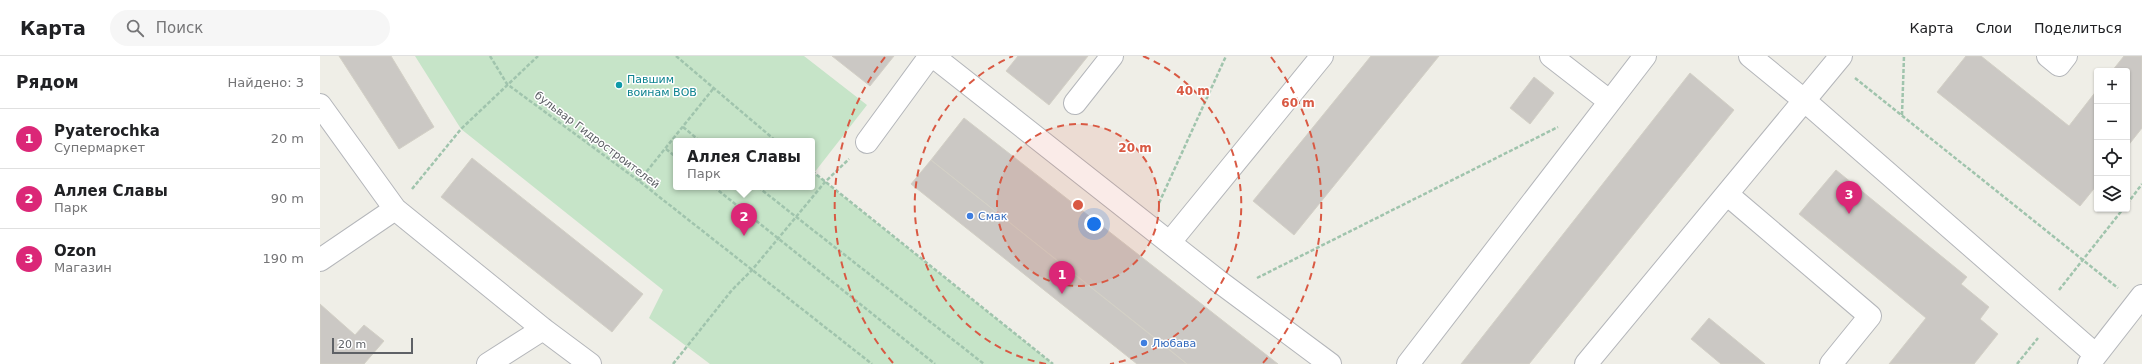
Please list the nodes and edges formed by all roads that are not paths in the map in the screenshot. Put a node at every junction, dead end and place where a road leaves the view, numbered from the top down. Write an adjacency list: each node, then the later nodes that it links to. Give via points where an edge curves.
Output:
1 (931, 56): 14 (street); 17 (street)
2 (1112, 56): 12 (street)
3 (1322, 56): 17 (street)
4 (1551, 56): 10 (street)
5 (1645, 56): 10 (street)
6 (1750, 56): 11 (street)
7 (2048, 56): 8 (street, via 2059,64)
8 (2066, 56)
9 (1839, 59): 11 (street)
10 (1609, 101): 25 (street)
11 (1805, 101): 15 (street); 21 (street, via 2050,315)
12 (1075, 103)
13 (320, 105): 16 (street)
14 (866, 142)
15 (1728, 195): 26 (street); 27 (street, via 1870,316)
16 (395, 209): 18 (street); 20 (street)
17 (1170, 242): 24 (street)
18 (320, 260)
19 (2139, 299): 21 (street)
20 (543, 329): 22 (street); 23 (street)
21 (2092, 360)
22 (488, 364)
23 (590, 364)
24 (1330, 364)
25 (1408, 364)
26 (1586, 364)
27 (1831, 364)

